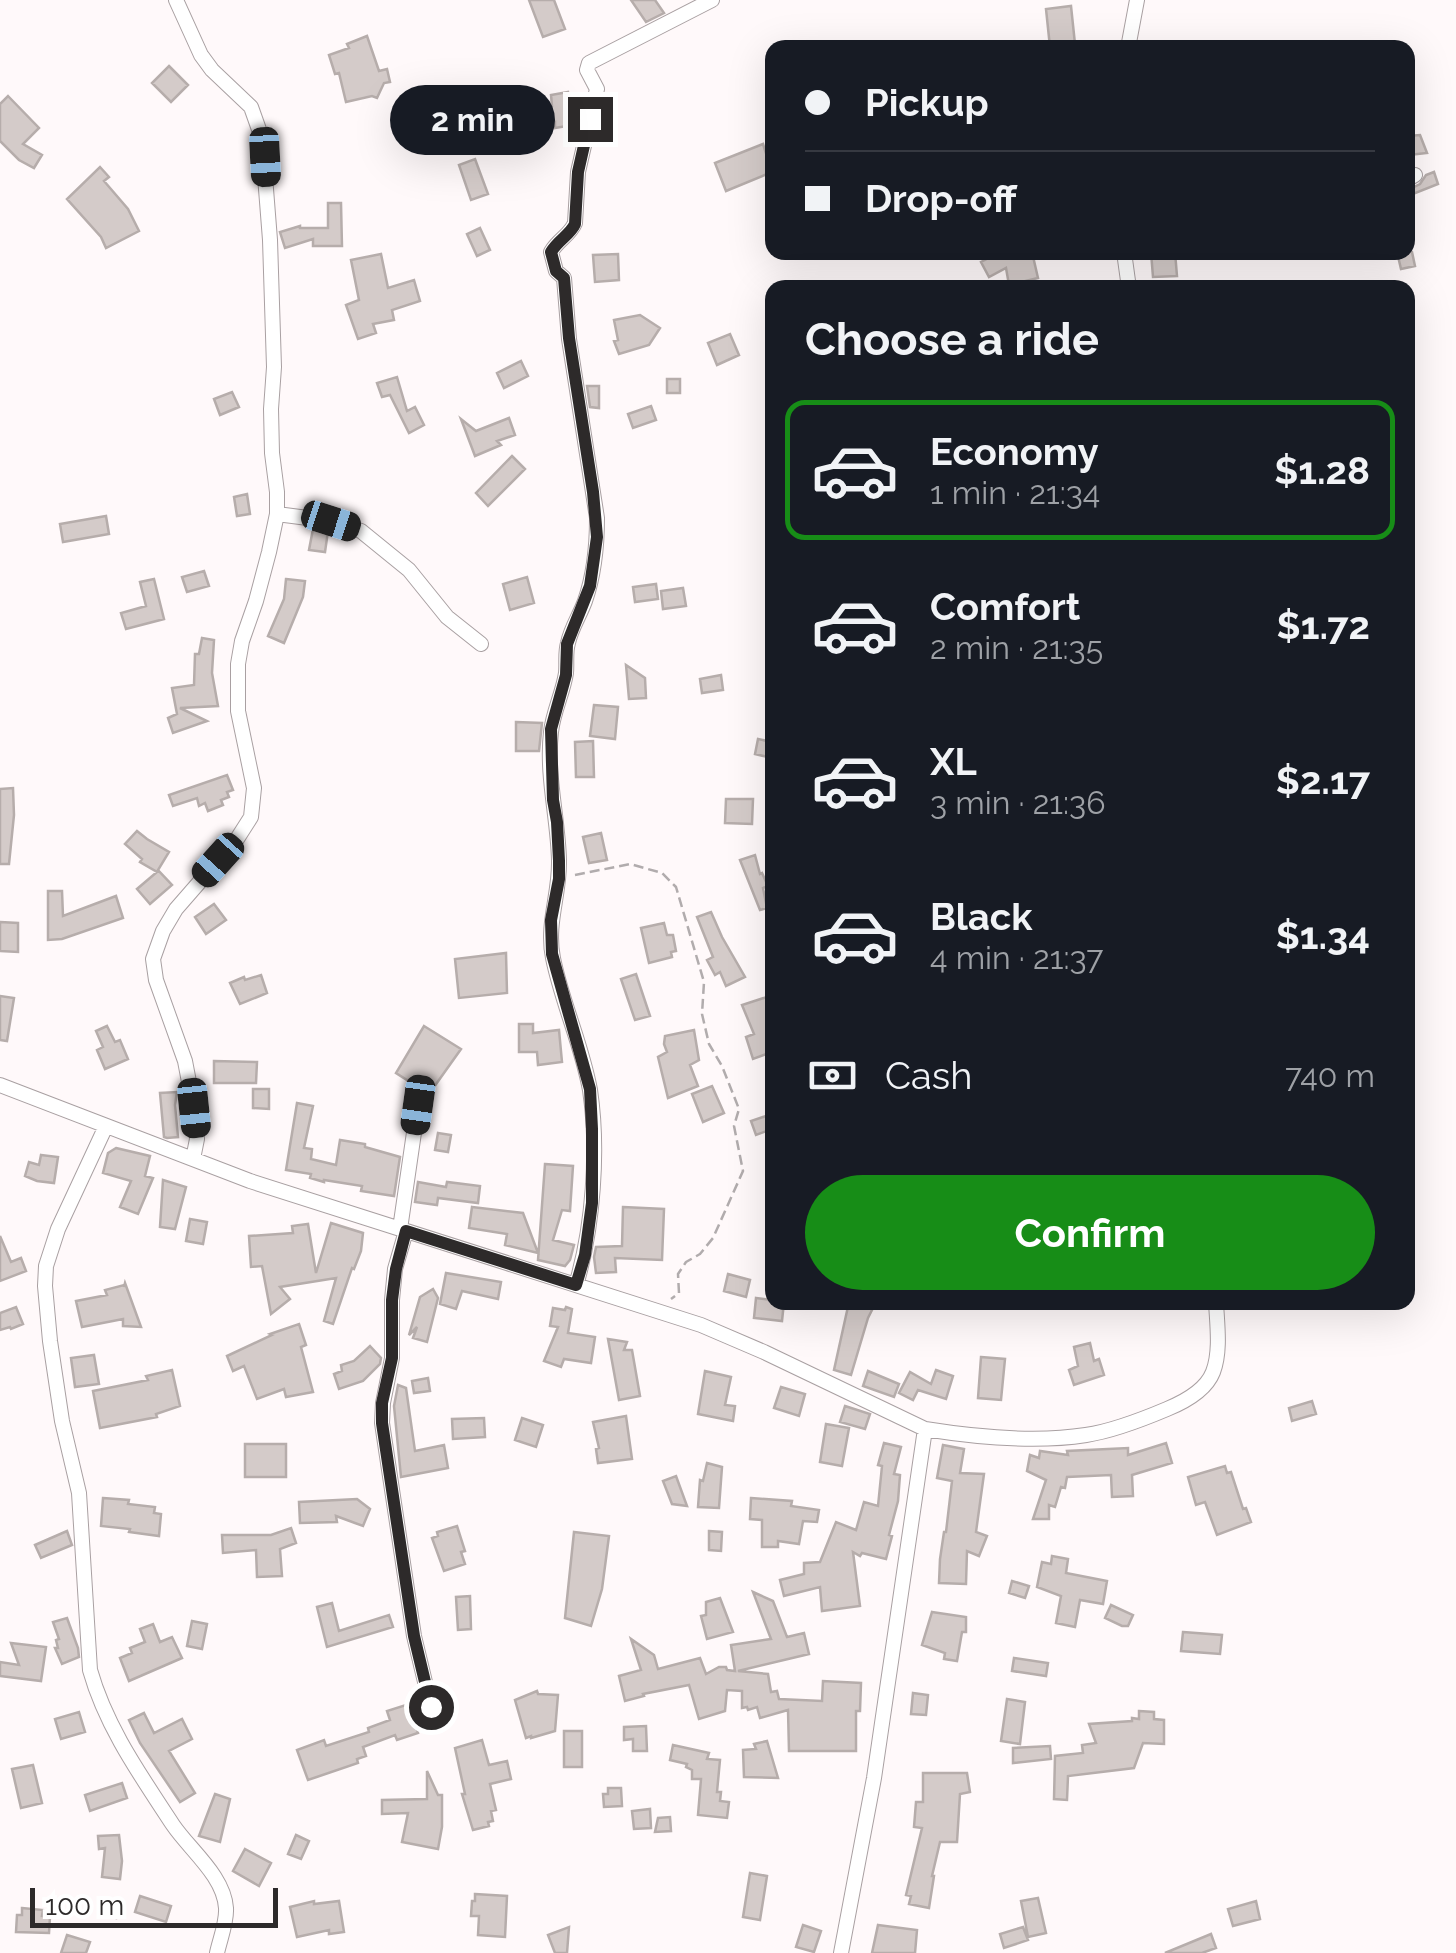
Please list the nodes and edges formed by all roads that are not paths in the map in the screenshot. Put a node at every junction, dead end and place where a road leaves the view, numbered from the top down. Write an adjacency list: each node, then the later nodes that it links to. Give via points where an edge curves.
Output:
1 (176, 0): 5 (street, via 201,55 251,107 262,138)
2 (712, 0): 12 (street, via 589,62 597,90 578,172 575,224 551,252 564,278 597,537 551,729 559,879 552,954 590,1089 592,1129 592,1203)
3 (1137, 0): 4 (street)
4 (1130, 40)
5 (276, 514): 6 (street, via 362,531); 10 (street, via 238,664 238,711 254,788 251,817 176,909 153,959 194,1108)
6 (481, 644)
7 (0, 1085): 9 (street)
8 (418, 1105): 11 (street)
9 (106, 1126): 10 (street); 16 (street, via 58,1229 45,1286 78,1493 90,1670 128,1755 217,1882 226,1910)
10 (193, 1159): 11 (street)
11 (403, 1230): 12 (street); 15 (street, via 382,1423)
12 (576, 1285): 14 (street, via 731,1337)
13 (1216, 1310): 14 (street, via 1214,1372 1166,1410 1083,1436 1010,1438)
14 (925, 1429): 17 (street)
15 (431, 1707)
16 (217, 1953)
17 (841, 1953)

